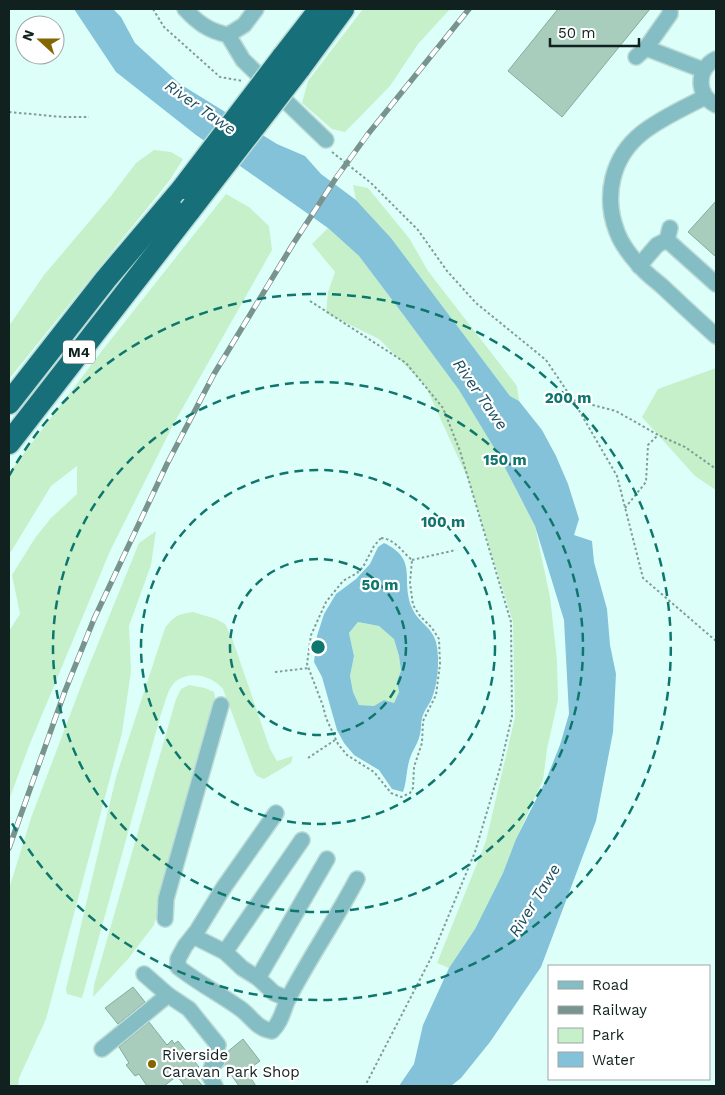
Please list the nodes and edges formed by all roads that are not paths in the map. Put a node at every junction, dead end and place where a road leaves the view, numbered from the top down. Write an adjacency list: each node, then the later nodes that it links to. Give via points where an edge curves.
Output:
1 (185, 9): 6 (street, via 201,26)
2 (256, 9): 6 (street, via 244,25)
3 (320, 9): 8 (highway, M4)
4 (343, 9): 8 (highway, M4)
5 (670, 9): 9 (street, via 670,14 641,53)
6 (228, 35): 11 (street, via 243,60)
7 (716, 59): 9 (street)
8 (290, 63): 15 (highway, M4, bridge, via 106,279); 16 (highway, M4, bridge, via 190,210)
9 (703, 70): 10 (street, via 701,90)
10 (711, 101): 12 (street, via 673,113 643,133 627,148 618,164 609,198 617,232)
11 (329, 146)
12 (639, 266): 13 (street, via 668,234); 14 (street)
13 (716, 284)
14 (716, 336)
15 (9, 403)
16 (9, 443)
17 (221, 705): 22 (street, via 166,899)
18 (276, 813): 23 (street)
19 (302, 840): 24 (street)
20 (327, 859): 26 (street)
21 (357, 879): 28 (street)
22 (165, 919)
23 (193, 936): 24 (street); 28 (street, via 178,959 178,967 242,1009 252,1022 272,1031 279,1024)
24 (224, 952): 26 (street)
25 (144, 974): 27 (street)
26 (258, 978): 28 (street, via 274,993)
27 (168, 996): 29 (street); 30 (street, via 189,1008 218,1045 217,1061 209,1074)
28 (288, 999)
29 (102, 1049)
30 (215, 1086)

